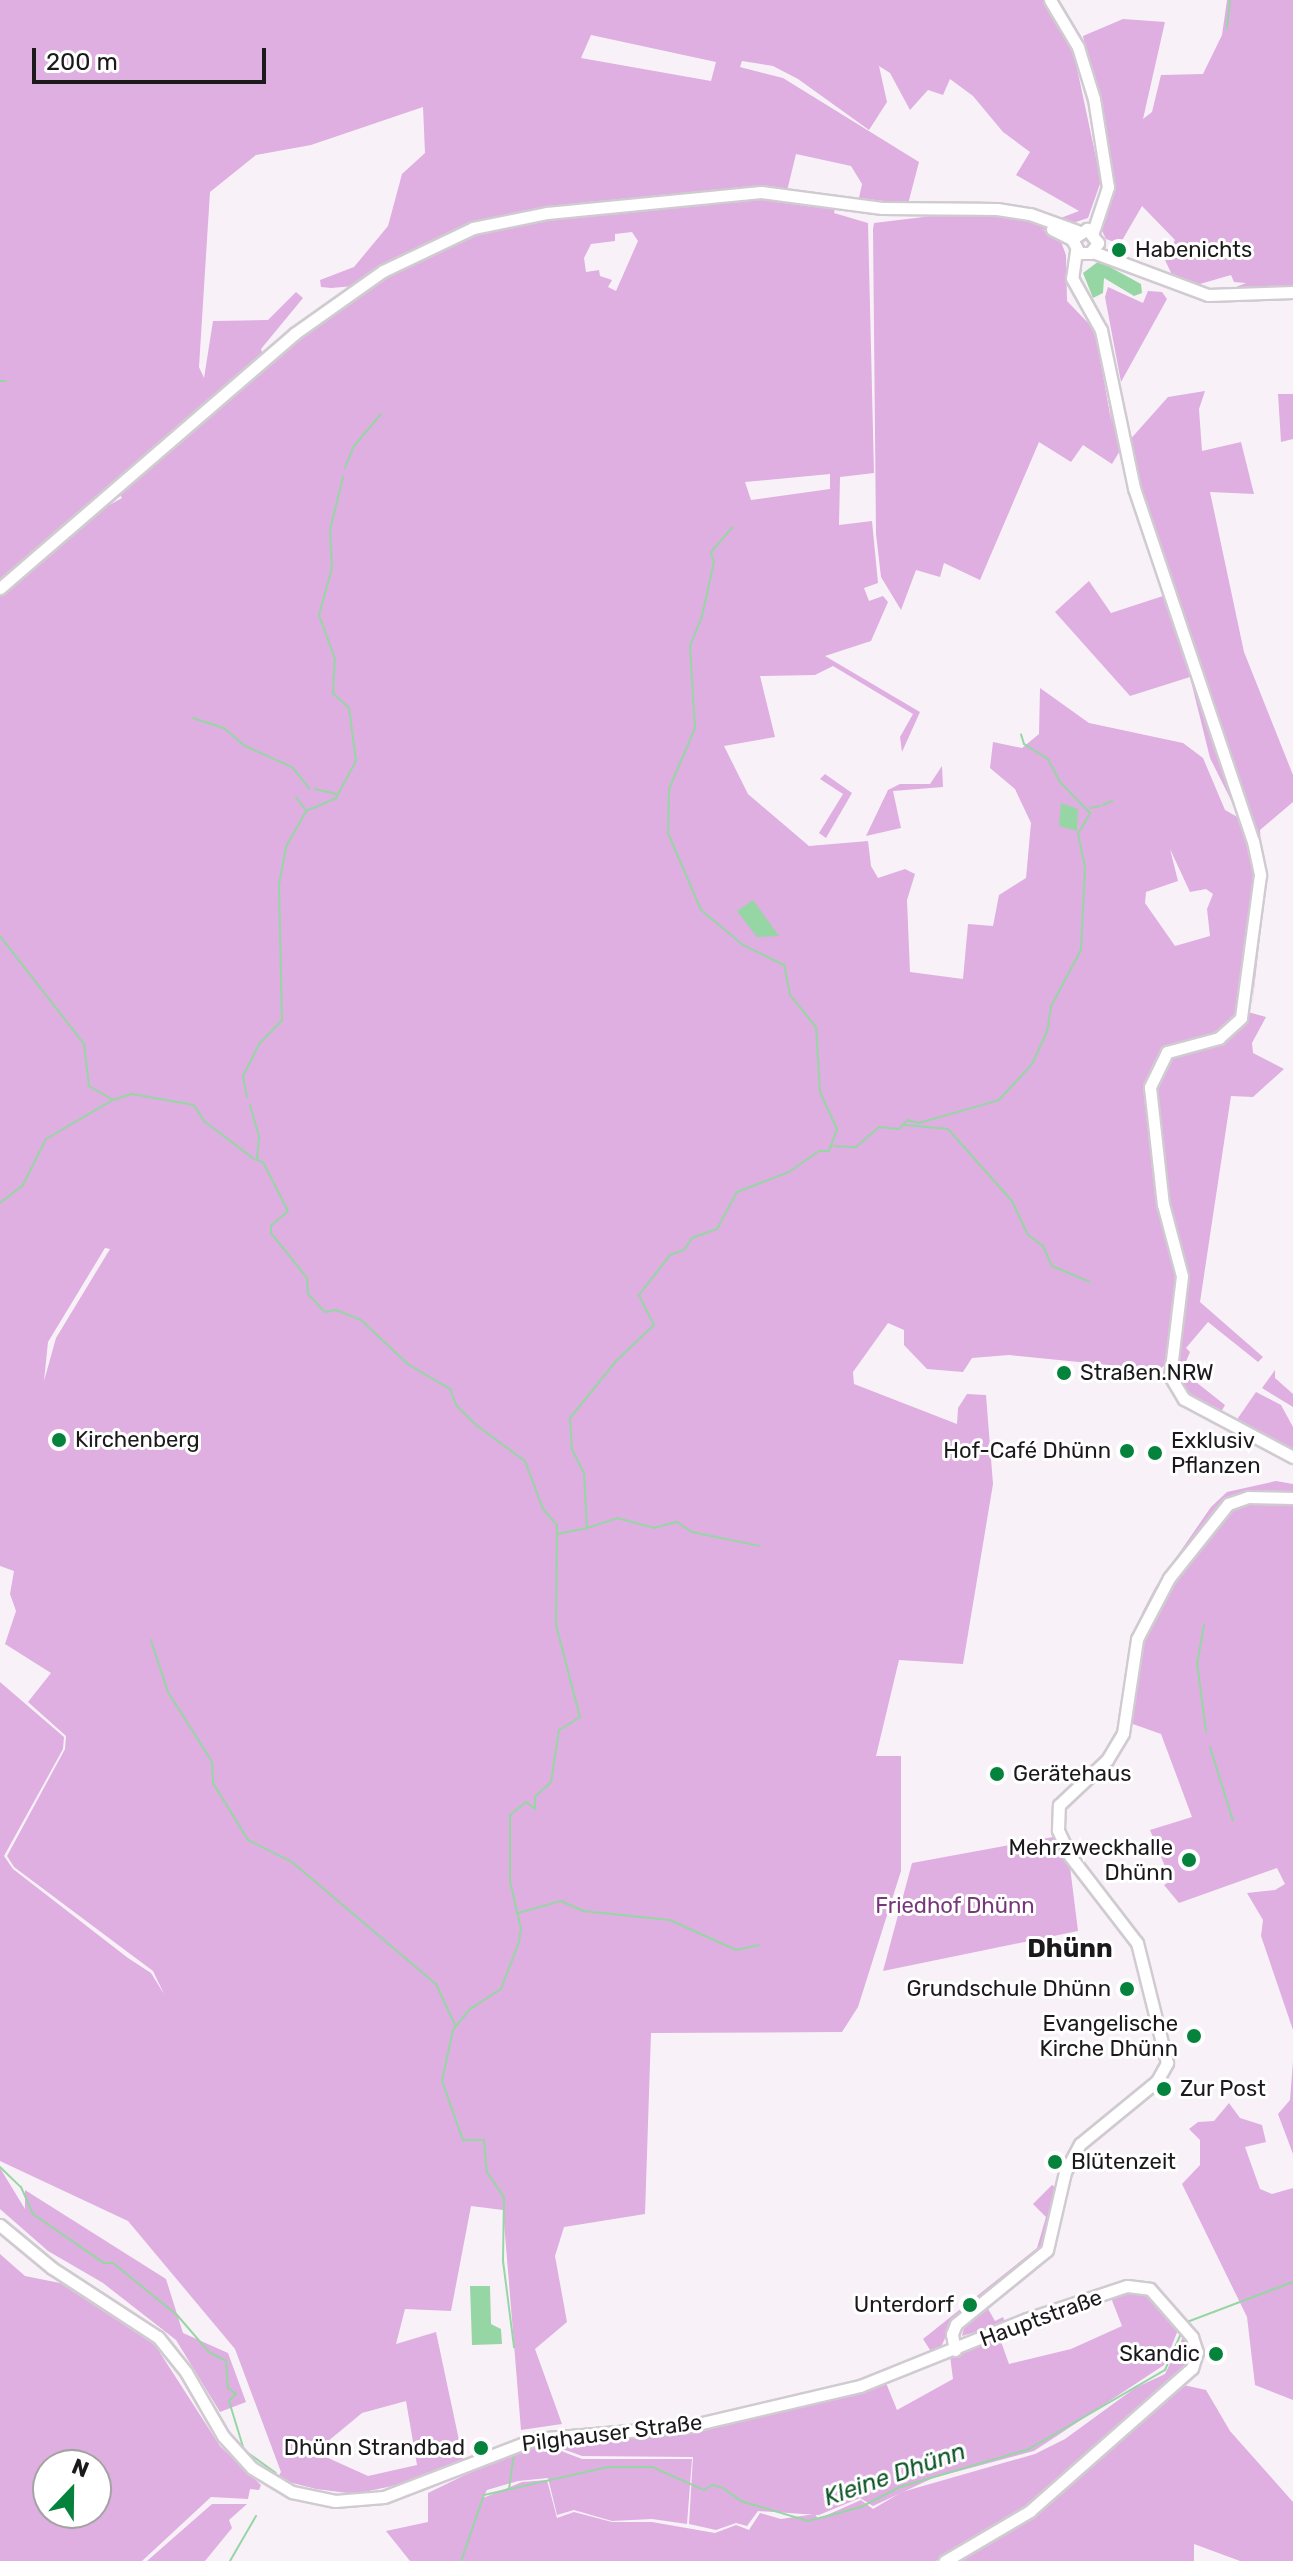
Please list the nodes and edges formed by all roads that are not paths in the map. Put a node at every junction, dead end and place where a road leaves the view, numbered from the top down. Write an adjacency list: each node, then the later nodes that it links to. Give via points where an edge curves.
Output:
1 (1050, 0): 2 (main road, via 1084,62 1106,179)
2 (1085, 241): 3 (main road, via 1212,296); 4 (main road, via 1018,213 882,208 752,192 547,213 473,228 383,271 294,334); 5 (main road, via 1072,272 1101,330 1134,488 1250,831 1260,875 1241,1018 1219,1038 1167,1052 1150,1087 1163,1204 1182,1276 1170,1376 1184,1399)
3 (1293, 292)
4 (0, 588)
5 (1293, 1457)
6 (1293, 1498): 8 (main road, Hauptstraße, via 1248,1497 1228,1504 1169,1578 1137,1639 1123,1733 1107,1760 1059,1805 1057,1826 1065,1847 1137,1943 1167,2065 1154,2084 1080,2144 1065,2172 1047,2250 956,2324)
7 (0, 2225): 8 (main road, Pilghauser Straße, via 52,2268 158,2337 234,2451 271,2482 317,2499 376,2498 519,2442 708,2422 860,2386)
8 (955, 2350): 9 (main road, Hauptstraße, via 1027,2319 1135,2284 1154,2291 1184,2325 1197,2355 1185,2374 1030,2511)
9 (945, 2561)

